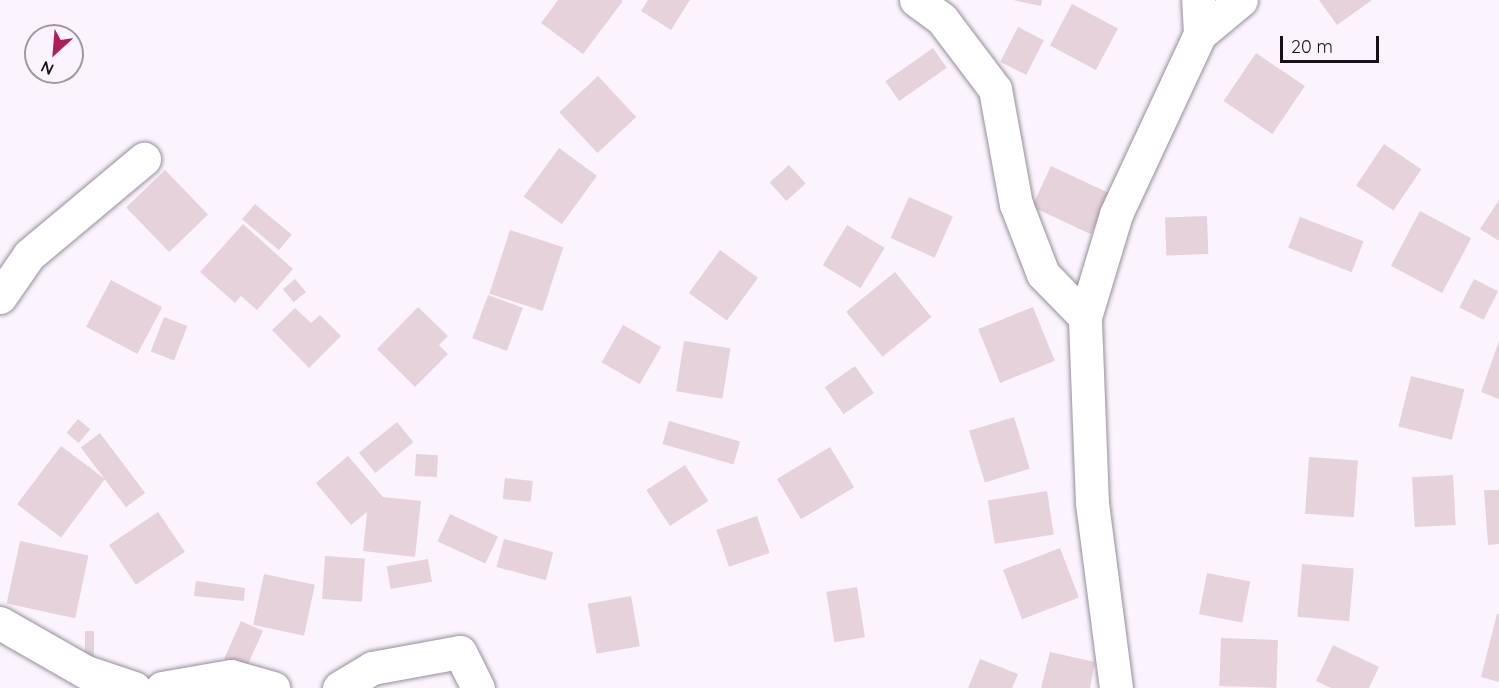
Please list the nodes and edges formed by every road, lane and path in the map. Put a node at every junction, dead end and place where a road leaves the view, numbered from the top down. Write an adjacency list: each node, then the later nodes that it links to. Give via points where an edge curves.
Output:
1 (915, 0): 7 (street, via 942,19 995,89 1016,204 1043,274)
2 (1198, 0): 4 (street)
3 (1240, 0): 4 (street)
4 (1200, 34): 7 (street, via 1116,214)
5 (144, 159): 6 (street, via 30,255)
6 (0, 297)
7 (1085, 317): 14 (street, via 1092,503)
8 (0, 623): 9 (street, via 86,672)
9 (134, 688)
10 (162, 688): 11 (street, via 231,676)
11 (273, 688)
12 (339, 688): 13 (street, via 372,668 460,652)
13 (478, 688)
14 (1116, 688)

